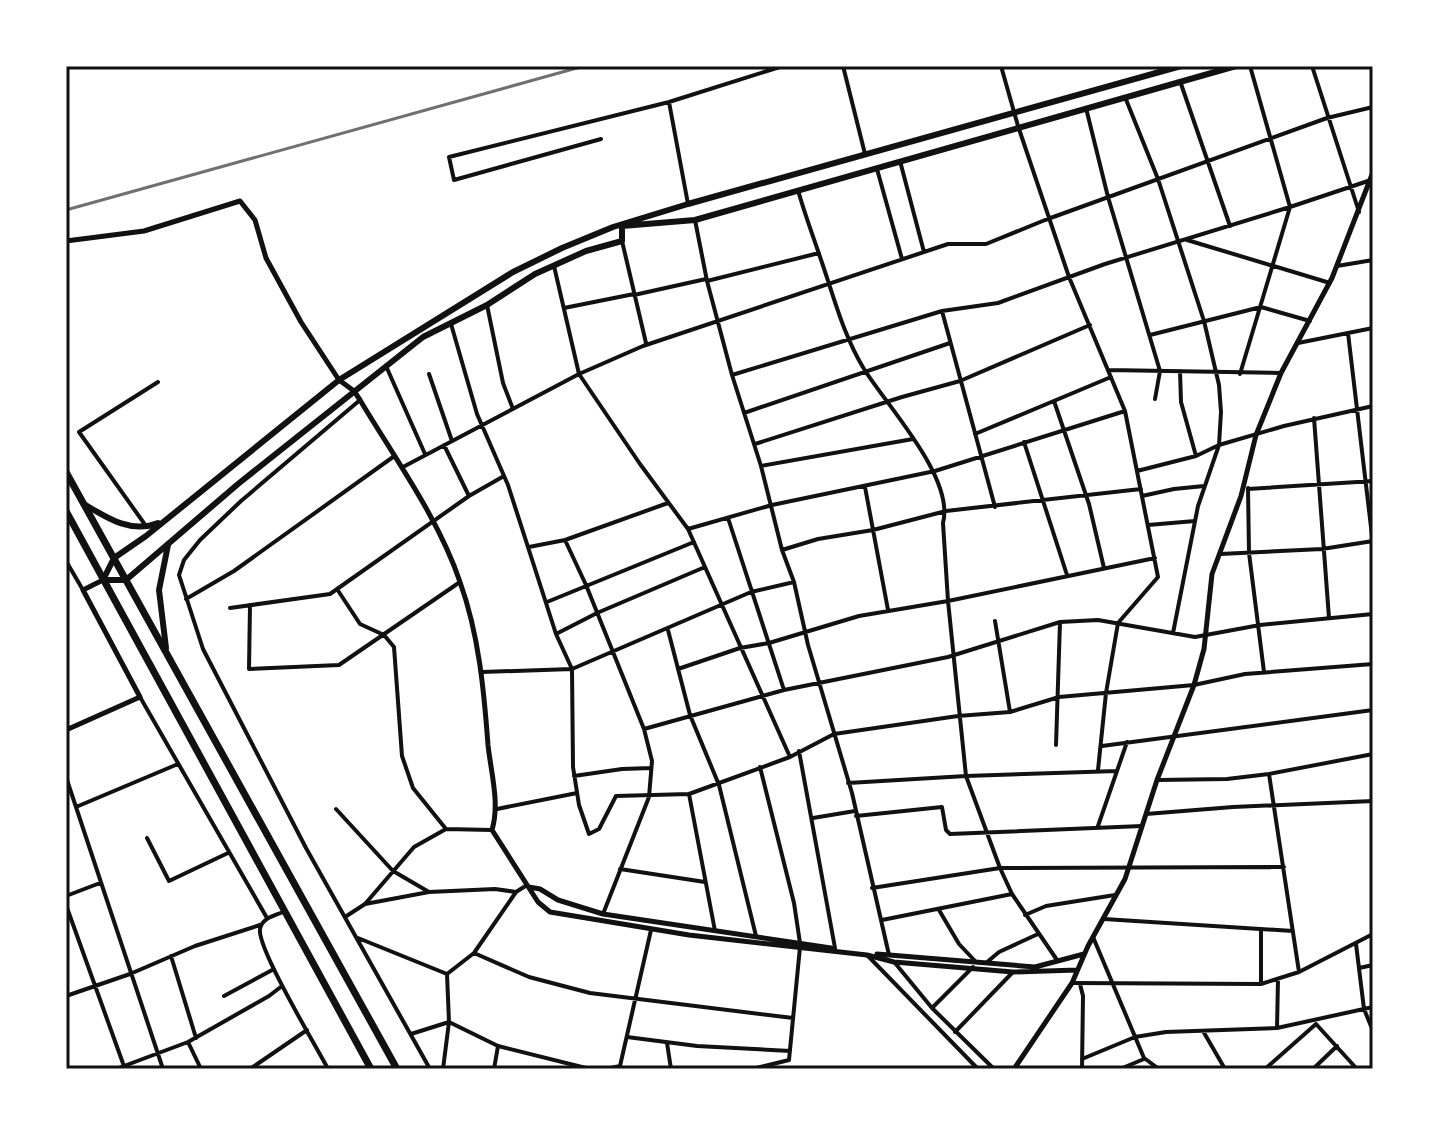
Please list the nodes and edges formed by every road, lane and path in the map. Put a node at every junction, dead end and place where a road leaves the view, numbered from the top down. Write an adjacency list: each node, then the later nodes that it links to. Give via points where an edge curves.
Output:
1 (783, 66): 10 (street)
2 (843, 66): 18 (street)
3 (1001, 66): 13 (street)
4 (1181, 66): 13 (main road)
5 (1236, 66): 8 (main road)
6 (1250, 66): 16 (street)
7 (1312, 66): 14 (street)
8 (1180, 81): 9 (main road); 20 (street)
9 (1125, 97): 11 (main road); 23 (street)
10 (669, 102): 17 (street, via 449,157 454,180); 28 (street)
11 (1086, 107): 15 (main road); 27 (street)
12 (1373, 107): 14 (street)
13 (1014, 113): 15 (street); 18 (main road)
14 (1327, 118): 16 (street); 25 (street)
15 (1018, 126): 19 (main road); 31 (street)
16 (1271, 138): 20 (street); 29 (street)
17 (601, 139)
18 (865, 154): 28 (main road)
19 (900, 160): 21 (main road); 38 (street)
20 (1208, 161): 23 (street); 33 (street)
21 (876, 167): 26 (main road); 41 (street)
22 (1373, 172): 24 (street)
23 (1158, 179): 27 (street); 37 (street)
24 (1372, 179): 25 (street); 30 (street)
25 (1349, 187): 29 (street); 30 (street)
26 (798, 190): 32 (main road); 39 (street)
27 (1108, 197): 31 (street); 40 (street)
28 (688, 204): 79 (main road, via 613,227 513,272)
29 (1290, 207): 33 (street); 44 (street)
30 (1359, 212): 45 (street)
31 (1050, 218): 38 (street, via 986,244 948,244); 46 (street)
32 (695, 220): 36 (main road, via 622,226); 47 (street)
33 (1230, 226): 34 (street)
34 (1185, 239): 37 (street); 44 (street)
35 (66, 241): 79 (street, via 144,231 240,201 255,220 266,258 301,322)
36 (622, 241): 43 (main road); 50 (street)
37 (1177, 242): 40 (street); 56 (street)
38 (924, 252): 41 (street)
39 (819, 253): 47 (street); 49 (street)
40 (1125, 257): 46 (street); 62 (street)
41 (902, 259): 49 (street)
42 (1373, 260): 45 (street)
43 (554, 265): 51 (main road); 53 (street)
44 (1273, 265): 48 (street); 52 (street)
45 (1337, 266): 48 (street)
46 (1069, 277): 54 (street, via 998,303); 59 (street)
47 (707, 280): 50 (street); 55 (street)
48 (1330, 283): 57 (street)
49 (828, 284): 55 (street); 63 (street)
50 (634, 294): 53 (street); 66 (street)
51 (487, 305): 58 (main road); 89 (street)
52 (1261, 307): 56 (street); 57 (street); 76 (street)
53 (564, 308): 75 (street)
54 (942, 311): 63 (street); 64 (street)
55 (717, 320): 66 (street); 77 (street)
56 (1204, 321): 62 (street); 72 (street)
57 (1310, 321): 65 (street)
58 (451, 324): 67 (main road, via 423,337); 93 (street)
59 (1090, 325): 68 (street); 80 (street)
60 (1373, 328): 61 (street)
61 (1348, 333): 65 (street); 88 (street)
62 (1150, 335): 70 (street)
63 (848, 340): 69 (street); 77 (street)
64 (950, 343): 69 (street); 80 (street)
65 (1298, 343): 73 (street)
66 (646, 344): 75 (street)
67 (386, 366): 82 (main road); 103 (street)
68 (1108, 370): 70 (street); 78 (street)
69 (865, 371): 86 (street); 91 (street)
70 (1160, 371): 71 (street); 83 (street)
71 (1180, 371): 72 (street); 105 (street, via 1181,402)
72 (1215, 371): 76 (street); 102 (street)
73 (1281, 373): 76 (street); 96 (street)
74 (429, 374): 98 (street)
75 (579, 374): 89 (street); 124 (street)
76 (1240, 374)
77 (732, 375): 91 (street)
78 (1111, 377): 85 (street); 90 (street)
79 (339, 380): 82 (street); 131 (main road)
80 (960, 381): 86 (street); 95 (street)
81 (158, 382): 135 (street, via 79,432)
82 (354, 391): 84 (street); 141 (main road)
83 (1155, 399)
84 (360, 400): 106 (street); 161 (street, via 200,540 179,575)
85 (1054, 401): 94 (street); 95 (street)
86 (889, 402): 97 (street); 100 (street)
87 (1373, 406): 88 (street)
88 (1355, 408): 92 (street); 113 (street)
89 (513, 409): 93 (street)
90 (1125, 411): 94 (street); 110 (street)
91 (744, 413): 100 (street)
92 (1314, 418): 96 (street); 115 (street)
93 (482, 425): 98 (street); 112 (street)
94 (1064, 429): 99 (street); 122 (street)
95 (975, 434): 104 (street)
96 (1256, 435): 102 (street); 119 (street)
97 (913, 439): 107 (street); 109 (street)
98 (452, 441): 101 (street)
99 (1024, 442): 104 (street); 123 (street)
100 (755, 444): 107 (street)
101 (444, 445): 103 (street); 120 (street)
102 (1219, 445): 105 (street); 116 (street)
103 (425, 454): 108 (street)
104 (980, 455): 109 (street); 127 (street)
105 (1196, 456): 110 (street)
106 (393, 457): 108 (street); 161 (street, via 234,571)
107 (761, 466): 126 (street)
108 (400, 468): 133 (street)
109 (935, 471): 117 (street); 129 (street)
110 (1137, 471): 118 (street)
111 (66, 472): 125 (highway)
112 (504, 476): 120 (street); 142 (street)
113 (1365, 481): 114 (street); 115 (street); 140 (street)
114 (1373, 481)
115 (1319, 484): 119 (street); 143 (street)
116 (1204, 486): 121 (street); 132 (street)
117 (865, 487): 126 (street); 137 (street)
118 (1141, 489): 121 (street); 122 (street)
119 (1246, 489): 145 (street); 146 (street)
120 (469, 496): 133 (street)
121 (1142, 496): 134 (street)
122 (1086, 497): 123 (street); 151 (street)
123 (1043, 502): 127 (street); 152 (street)
124 (669, 503): 136 (street); 138 (street)
125 (84, 504): 135 (main road, via 115,523); 147 (highway)
126 (772, 505): 130 (street); 144 (street)
127 (995, 507): 129 (street)
128 (66, 511): 153 (highway)
129 (946, 511): 137 (street); 162 (street)
130 (728, 518): 136 (street); 160 (street)
131 (165, 520): 135 (main road); 147 (main road)
132 (1195, 521): 134 (street); 177 (street)
133 (432, 523): 155 (street); 158 (street)
134 (1148, 525): 148 (street)
135 (147, 528)
136 (688, 529): 139 (street)
137 (873, 530): 144 (street); 167 (street)
138 (565, 540): 142 (street); 157 (street)
139 (694, 542): 150 (street); 157 (street)
140 (1373, 542): 143 (street)
141 (168, 544): 154 (main road); 184 (main road, via 159,590)
142 (529, 547): 163 (street)
143 (1322, 549): 145 (street); 170 (street)
144 (782, 550): 156 (street)
145 (1249, 553): 146 (street); 174 (street)
146 (1220, 554): 180 (street, via 1212,574)
147 (114, 558): 153 (main road); 154 (highway)
148 (1155, 558): 151 (street); 173 (street, via 1158,577)
149 (66, 561): 159 (street)
150 (705, 567): 165 (street); 168 (street)
151 (1104, 568): 152 (street)
152 (1067, 575): 162 (street)
153 (103, 580): 154 (main road); 159 (street); 260 (highway)
154 (126, 580): 184 (highway)
155 (460, 582): 179 (street); 190 (street)
156 (794, 582): 160 (street); 176 (street)
157 (586, 585): 163 (street); 168 (street)
158 (337, 589): 164 (street); 179 (street, via 360,624)
159 (83, 590): 196 (street)
160 (751, 592): 165 (street); 182 (street)
161 (186, 599): 263 (street, via 203,649)
162 (948, 601): 167 (street); 186 (street)
163 (547, 602): 178 (street)
164 (250, 605): 166 (street); 179 (street, via 249,669 339,665)
165 (721, 605): 175 (street); 183 (street)
166 (230, 608)
167 (888, 610): 176 (street)
168 (597, 613): 178 (street); 185 (street)
169 (1373, 614): 170 (street)
170 (1329, 618): 174 (street)
171 (995, 621): 181 (street)
172 (1060, 622): 173 (street); 181 (street); 198 (street)
173 (1118, 623): 177 (street); 195 (street)
174 (1260, 625): 180 (street); 191 (street)
175 (668, 630): 185 (street); 189 (street)
176 (806, 632): 182 (street); 192 (street)
177 (1173, 633): 180 (street)
178 (556, 634): 188 (street)
179 (384, 635): 238 (street, via 394,647 402,756 413,788)
180 (1205, 635): 193 (street)
181 (1000, 641): 186 (street); 200 (street)
182 (769, 643): 183 (street); 194 (street)
183 (740, 648): 189 (street); 197 (street)
184 (167, 652): 336 (highway)
185 (613, 652): 188 (street); 203 (street)
186 (954, 654): 192 (street); 202 (street)
187 (1373, 664): 191 (street)
188 (572, 669): 190 (street); 219 (street)
189 (678, 669): 201 (street)
190 (482, 672): 232 (street)
191 (1264, 672): 193 (street)
192 (820, 682): 194 (street); 205 (street)
193 (1194, 685): 195 (street); 206 (street)
194 (784, 690): 197 (street)
195 (1106, 693): 198 (street); 209 (street)
196 (140, 697): 204 (street); 213 (street)
197 (761, 697): 201 (street); 212 (street)
198 (1059, 697): 200 (street); 208 (street)
199 (1373, 710): 206 (street)
200 (1010, 712): 202 (street)
201 (690, 715): 203 (street); 224 (street)
202 (958, 716): 205 (street); 220 (street)
203 (644, 729): 215 (street)
204 (66, 730)
205 (834, 734): 210 (street); 223 (street)
206 (1174, 736): 207 (street); 222 (street)
207 (1127, 742): 209 (street); 217 (street)
208 (1056, 745)
209 (1101, 746): 216 (street)
210 (799, 751): 212 (street); 235 (street)
211 (1373, 754): 218 (street)
212 (790, 757): 214 (street)
213 (178, 764): 230 (street); 242 (street)
214 (760, 767): 224 (street); 278 (street)
215 (651, 768): 219 (street); 227 (street)
216 (1098, 770): 217 (street); 220 (street)
217 (1117, 771): 236 (street)
218 (1269, 774): 222 (street); 229 (street)
219 (574, 776): 225 (street)
220 (966, 776): 223 (street); 240 (street)
221 (66, 777): 230 (street)
222 (1157, 780): 234 (street)
223 (848, 783): 233 (street)
224 (719, 785): 226 (street); 274 (street)
225 (577, 793): 227 (street, via 589,834 599,829 616,796); 232 (street)
226 (689, 794): 227 (street); 248 (street)
227 (649, 797): 246 (street)
228 (1373, 801): 229 (street)
229 (1274, 805): 234 (street); 244 (street)
230 (76, 807): 249 (street)
231 (336, 809): 247 (street)
232 (497, 809): 239 (street)
233 (855, 814): 235 (street); 240 (street, via 940,806 946,832); 251 (street)
234 (1146, 814): 237 (street)
235 (813, 818): 279 (street)
236 (1098, 826): 237 (street); 240 (street)
237 (1142, 826): 243 (street)
238 (446, 829): 239 (street); 247 (street, via 414,847)
239 (492, 830): 250 (street)
240 (986, 832): 245 (street)
241 (147, 838): 242 (street, via 169,881)
242 (229, 852): 264 (street)
243 (1129, 866): 244 (street); 245 (street); 255 (street)
244 (1284, 867): 271 (street)
245 (1000, 868): 251 (street); 254 (street)
246 (620, 869): 248 (street); 261 (street)
247 (393, 871): 252 (street); 257 (street)
248 (706, 882): 270 (street)
249 (100, 883): 256 (street); 294 (street)
250 (528, 886): 253 (street); 261 (street); 268 (street, via 550,912)
251 (872, 888): 266 (street)
252 (429, 892): 253 (street); 257 (street)
253 (516, 892): 280 (street)
254 (1012, 894): 259 (street); 262 (street)
255 (1116, 895): 262 (street, via 1046,906); 265 (street)
256 (66, 896)
257 (365, 904): 263 (street)
258 (66, 905): 301 (street)
259 (939, 910): 266 (street); 287 (street)
260 (283, 912): 264 (street); 335 (highway)
261 (603, 914): 270 (street)
262 (1025, 915): 272 (street)
263 (345, 917): 276 (street)
264 (267, 918): 267 (street)
265 (1103, 919): 269 (street); 275 (street)
266 (882, 920): 284 (street)
267 (260, 925): 283 (street); 290 (street)
268 (651, 929): 278 (street); 305 (street)
269 (1261, 929): 271 (street); 300 (street)
270 (715, 931): 274 (street)
271 (1293, 931): 293 (street)
272 (1039, 933): 285 (street); 286 (street)
273 (1373, 934): 277 (street)
274 (756, 936): 278 (street)
275 (1093, 936): 281 (street); 299 (street)
276 (356, 937): 295 (street); 317 (street)
277 (1356, 942): 289 (street); 293 (street)
278 (800, 945): 279 (street); 282 (street); 309 (street)
279 (835, 948): 284 (street)
280 (474, 953): 295 (street); 305 (street, via 529,977)
281 (1084, 954): 285 (street); 291 (street)
282 (867, 955): 284 (street); 344 (street)
283 (171, 956): 294 (street); 320 (street)
284 (892, 959): 287 (street); 307 (street)
285 (1058, 962): 286 (street, via 1035,967)
286 (985, 964): 287 (street)
287 (975, 965): 292 (street); 307 (street)
288 (1373, 965): 289 (street)
289 (1359, 968): 308 (street)
290 (274, 969): 302 (street); 304 (street)
291 (1077, 970): 292 (street); 297 (street)
292 (1013, 972): 316 (street)
293 (1299, 972): 296 (street)
294 (130, 974): 301 (street); 326 (street)
295 (447, 974): 310 (street)
296 (1278, 979): 300 (street); 312 (street)
297 (1072, 983): 298 (street); 346 (street)
298 (1080, 983): 299 (street); 328 (street)
299 (1113, 984): 300 (street); 319 (street)
300 (1261, 984)
301 (96, 986): 303 (street); 329 (street)
302 (282, 986): 313 (street); 320 (street)
303 (66, 996)
304 (224, 996)
305 (635, 999): 309 (street); 318 (street)
306 (1373, 1007): 308 (street)
307 (932, 1008): 316 (street)
308 (1364, 1009): 311 (street); 315 (street)
309 (793, 1018): 325 (street)
310 (449, 1022): 317 (street); 323 (street); 338 (street)
311 (1314, 1022): 312 (street); 324 (street); 351 (street)
312 (1277, 1028): 314 (street)
313 (307, 1030): 333 (street); 334 (street)
314 (1203, 1031): 319 (street); 350 (street)
315 (1373, 1031)
316 (955, 1032): 345 (street)
317 (411, 1034): 337 (street)
318 (627, 1037): 322 (street); 341 (street, via 620,1066)
319 (1135, 1037): 327 (street); 328 (street)
320 (196, 1038): 321 (street)
321 (188, 1042): 326 (street); 332 (street)
322 (667, 1043): 325 (street); 342 (street)
323 (498, 1046): 339 (street); 340 (street)
324 (1337, 1046): 352 (street); 353 (street)
325 (790, 1051): 343 (street, via 789,1060)
326 (158, 1053): 329 (street); 331 (street)
327 (1144, 1058): 348 (street); 349 (street)
328 (1082, 1059): 347 (street)
329 (124, 1067): 330 (street)
330 (116, 1069)
331 (163, 1069)
332 (201, 1069)
333 (250, 1069)
334 (328, 1069)
335 (371, 1069)
336 (397, 1069)
337 (430, 1069)
338 (443, 1069)
339 (494, 1069)
340 (590, 1069)
341 (606, 1069)
342 (671, 1069)
343 (752, 1069)
344 (978, 1069)
345 (994, 1069)
346 (1014, 1069)
347 (1082, 1069)
348 (1120, 1069)
349 (1159, 1069)
350 (1225, 1069)
351 (1265, 1069)
352 (1313, 1069)
353 (1357, 1069)

